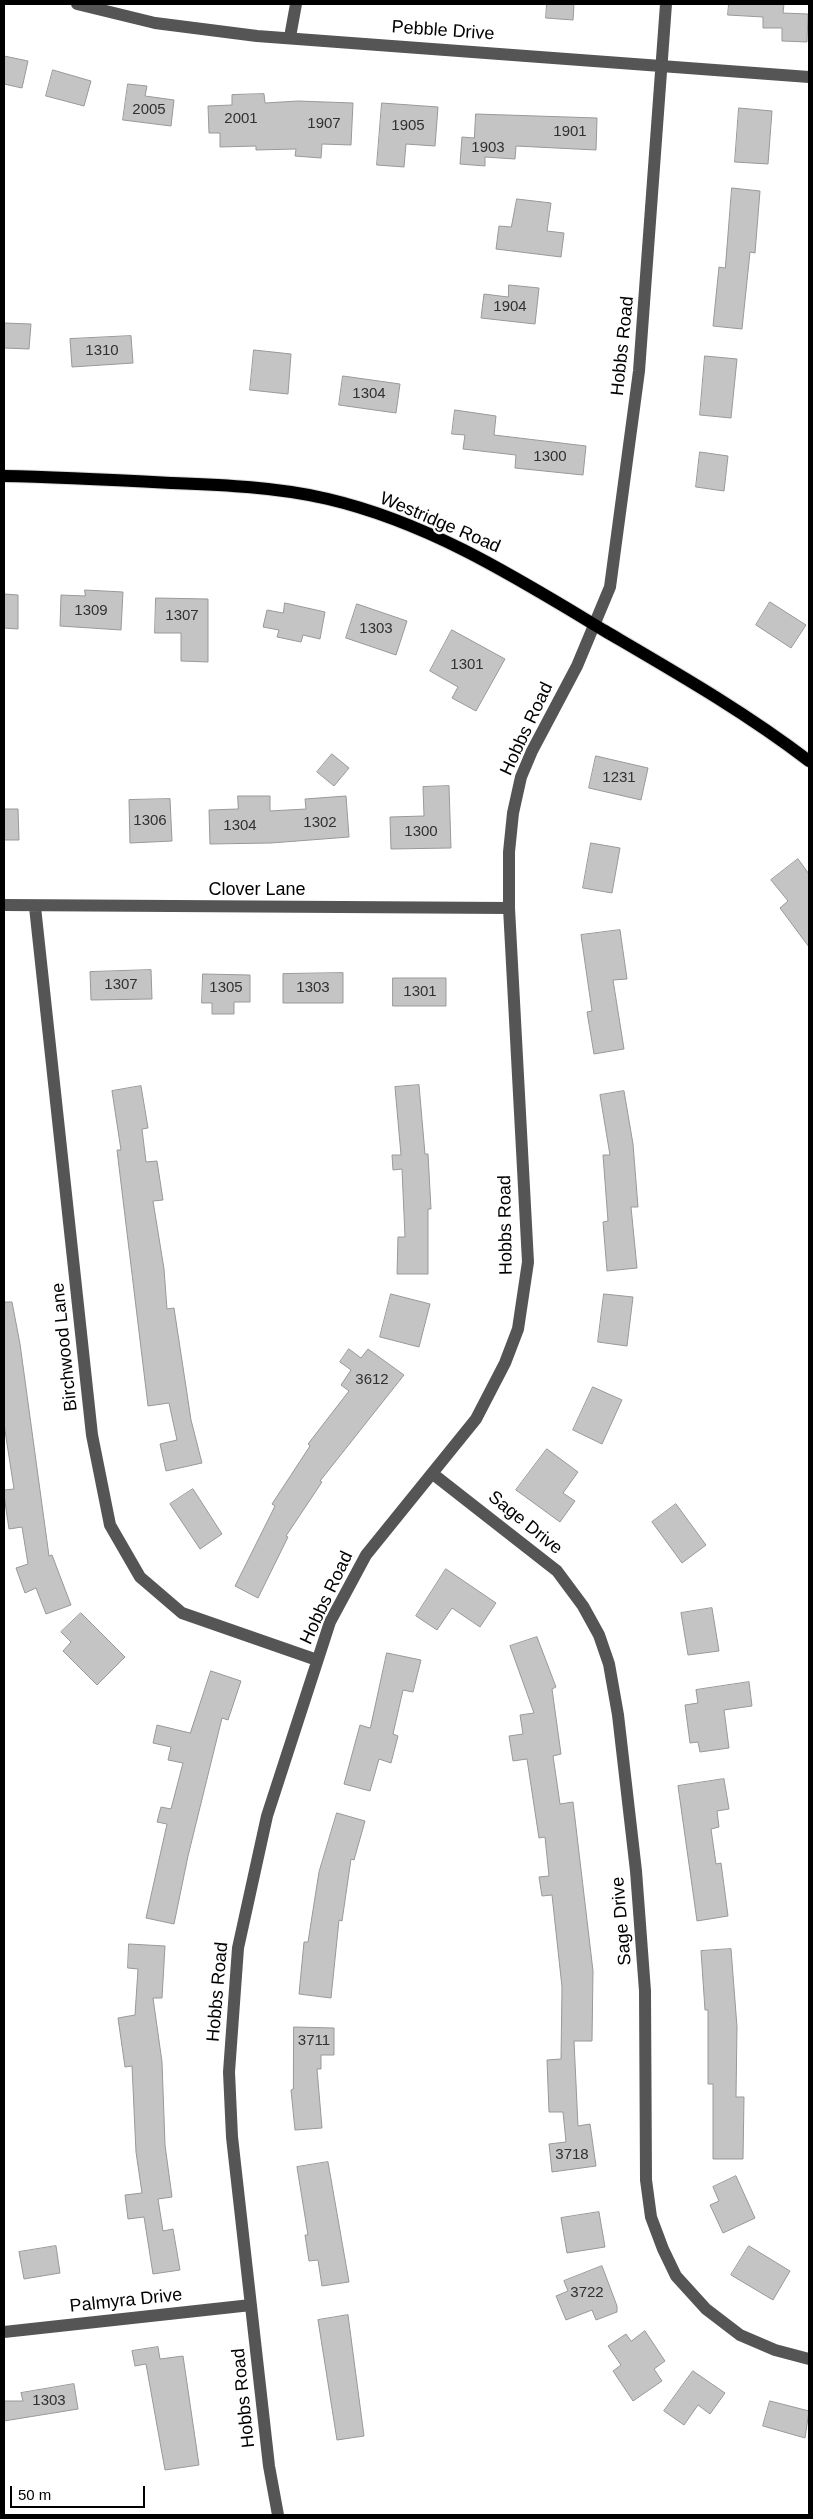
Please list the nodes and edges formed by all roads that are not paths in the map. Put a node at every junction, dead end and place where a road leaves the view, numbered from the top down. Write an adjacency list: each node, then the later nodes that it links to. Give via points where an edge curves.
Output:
1 (77, 4): 4 (street, Pebble Drive, via 155,23)
2 (296, 4): 4 (street)
3 (666, 4): 5 (street, Hobbs Road)
4 (290, 37): 5 (street, Pebble Drive)
5 (662, 66): 6 (street, Pebble Drive); 8 (street, Hobbs Road, via 639,371 610,587)
6 (809, 77)
7 (4, 476): 8 (main road, Westridge Road, via 235,486 328,499 392,518 464,549)
8 (595, 625): 9 (main road, Westridge Road, via 725,702); 12 (street, Hobbs Road, via 521,777 512,812)
9 (809, 761)
10 (4, 906): 11 (street, Clover Lane)
11 (35, 907): 12 (street, Clover Lane); 14 (street, Birchwood Lane, via 92,1435 110,1525 140,1577 182,1613)
12 (509, 908): 13 (street, Hobbs Road, via 528,1262 524,1299 518,1329 505,1363 476,1419)
13 (433, 1474): 14 (street, Hobbs Road, via 366,1555 330,1622); 17 (street, Sage Drive, via 556,1571 599,1634 609,1664 632,1842 645,1991 646,2180 652,2217 663,2249 676,2276 706,2309 740,2335 775,2350)
14 (317, 1660): 15 (street, Hobbs Road, via 267,1816 238,1948 231,2022 232,2137)
15 (251, 2305): 16 (street, Palmyra Drive); 18 (street, Hobbs Road, via 268,2466)
16 (4, 2332)
17 (809, 2359)
18 (278, 2515)

